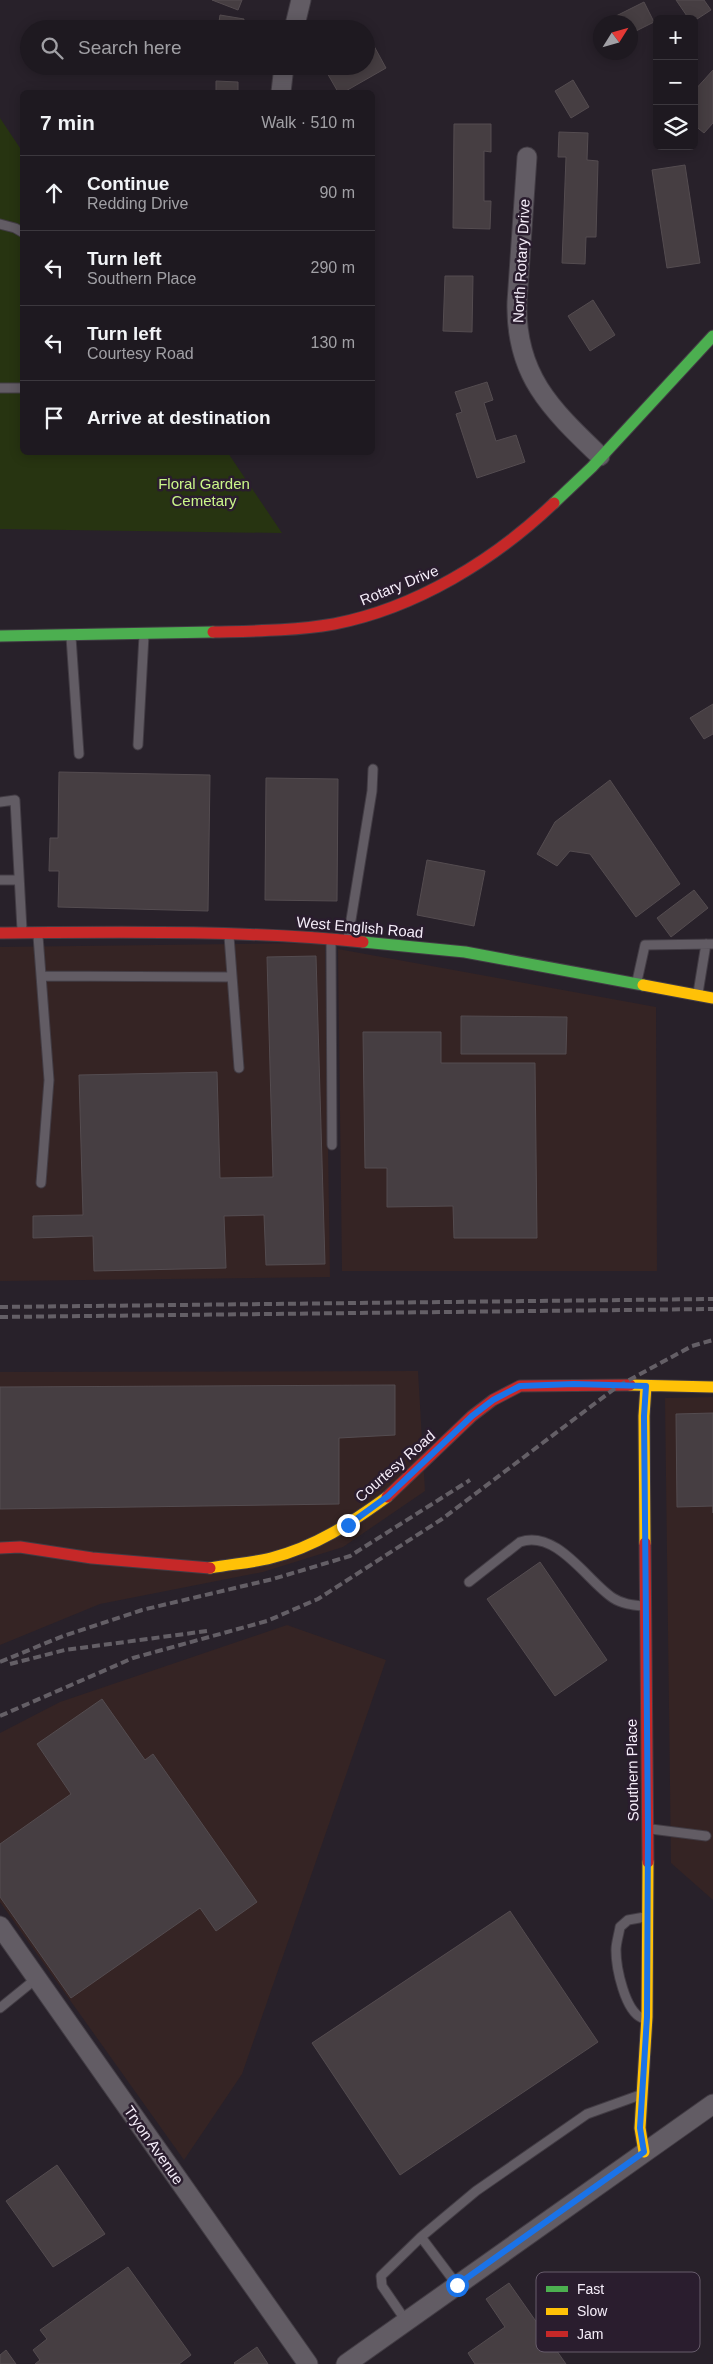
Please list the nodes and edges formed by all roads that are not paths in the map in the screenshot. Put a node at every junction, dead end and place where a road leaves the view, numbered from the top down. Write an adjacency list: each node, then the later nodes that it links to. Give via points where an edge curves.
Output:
1 (301, 0): 2 (street)
2 (296, 20)
3 (283, 75): 4 (street)
4 (281, 90)
5 (527, 157): 11 (street, North Rotary Drive, via 516,322 522,351 538,390)
6 (0, 224): 7 (lane)
7 (20, 231)
8 (713, 336): 11 (street, Rotary Drive)
9 (0, 388): 10 (lane)
10 (20, 388)
11 (600, 456): 12 (street, Rotary Drive, via 566,493 516,537 452,579 394,606 342,622 303,628)
12 (144, 632): 14 (street, Rotary Drive); 15 (lane)
13 (0, 636): 14 (street, Rotary Drive)
14 (71, 636): 16 (lane)
15 (138, 745)
16 (79, 754)
17 (373, 769): 26 (lane)
18 (0, 802): 20 (lane, via 15,800)
19 (0, 880): 20 (lane)
20 (20, 880): 22 (lane)
21 (0, 933): 22 (street, West English Road)
22 (22, 933): 23 (street, West English Road)
23 (38, 933): 24 (street, West English Road); 28 (lane)
24 (229, 933): 25 (street, West English Road); 29 (lane)
25 (331, 939): 26 (street, West English Road); 34 (lane)
26 (347, 940): 30 (street, West English Road, via 465,952)
27 (709, 944): 30 (lane, via 645,945); 31 (lane)
28 (41, 976): 29 (lane); 35 (lane, via 49,1080)
29 (232, 977): 33 (lane)
30 (637, 984): 31 (street, West English Road)
31 (697, 995): 32 (street, West English Road)
32 (713, 998)
33 (239, 1068)
34 (332, 1144)
35 (41, 1183)
36 (646, 1386): 37 (street, Courtesy Road); 38 (street, Courtesy Road, via 520,1386 472,1416 388,1496 348,1525 313,1544 271,1558 208,1568 92,1558 20,1547); 40 (street, Southern Place)
37 (713, 1387)
38 (0, 1548)
39 (469, 1582): 40 (lane, via 520,1542 530,1540 543,1542 575,1561 613,1598)
40 (646, 1607): 41 (street, Southern Place)
41 (648, 1829): 42 (lane); 43 (street, Southern Place)
42 (706, 1836)
43 (647, 1917): 46 (street, Southern Place); 46 (lane, via 628,1920 620,1927 616,1951)
44 (0, 1926): 45 (street, Tryon Avenue)
45 (37, 1978): 47 (lane); 55 (street, Tryon Avenue)
46 (635, 1983): 48 (street, Southern Place); 48 (lane, via 632,2011)
47 (0, 2008)
48 (647, 2020): 49 (street, Southern Place)
49 (642, 2095): 51 (street, Southern Place, via 640,2128); 52 (lane, via 588,2114 476,2191)
50 (713, 2104): 51 (street)
51 (644, 2152): 53 (street)
52 (421, 2237): 53 (lane); 54 (lane, via 381,2276 382,2286)
53 (457, 2285): 54 (street)
54 (406, 2321): 56 (street)
55 (308, 2364)
56 (346, 2364)

